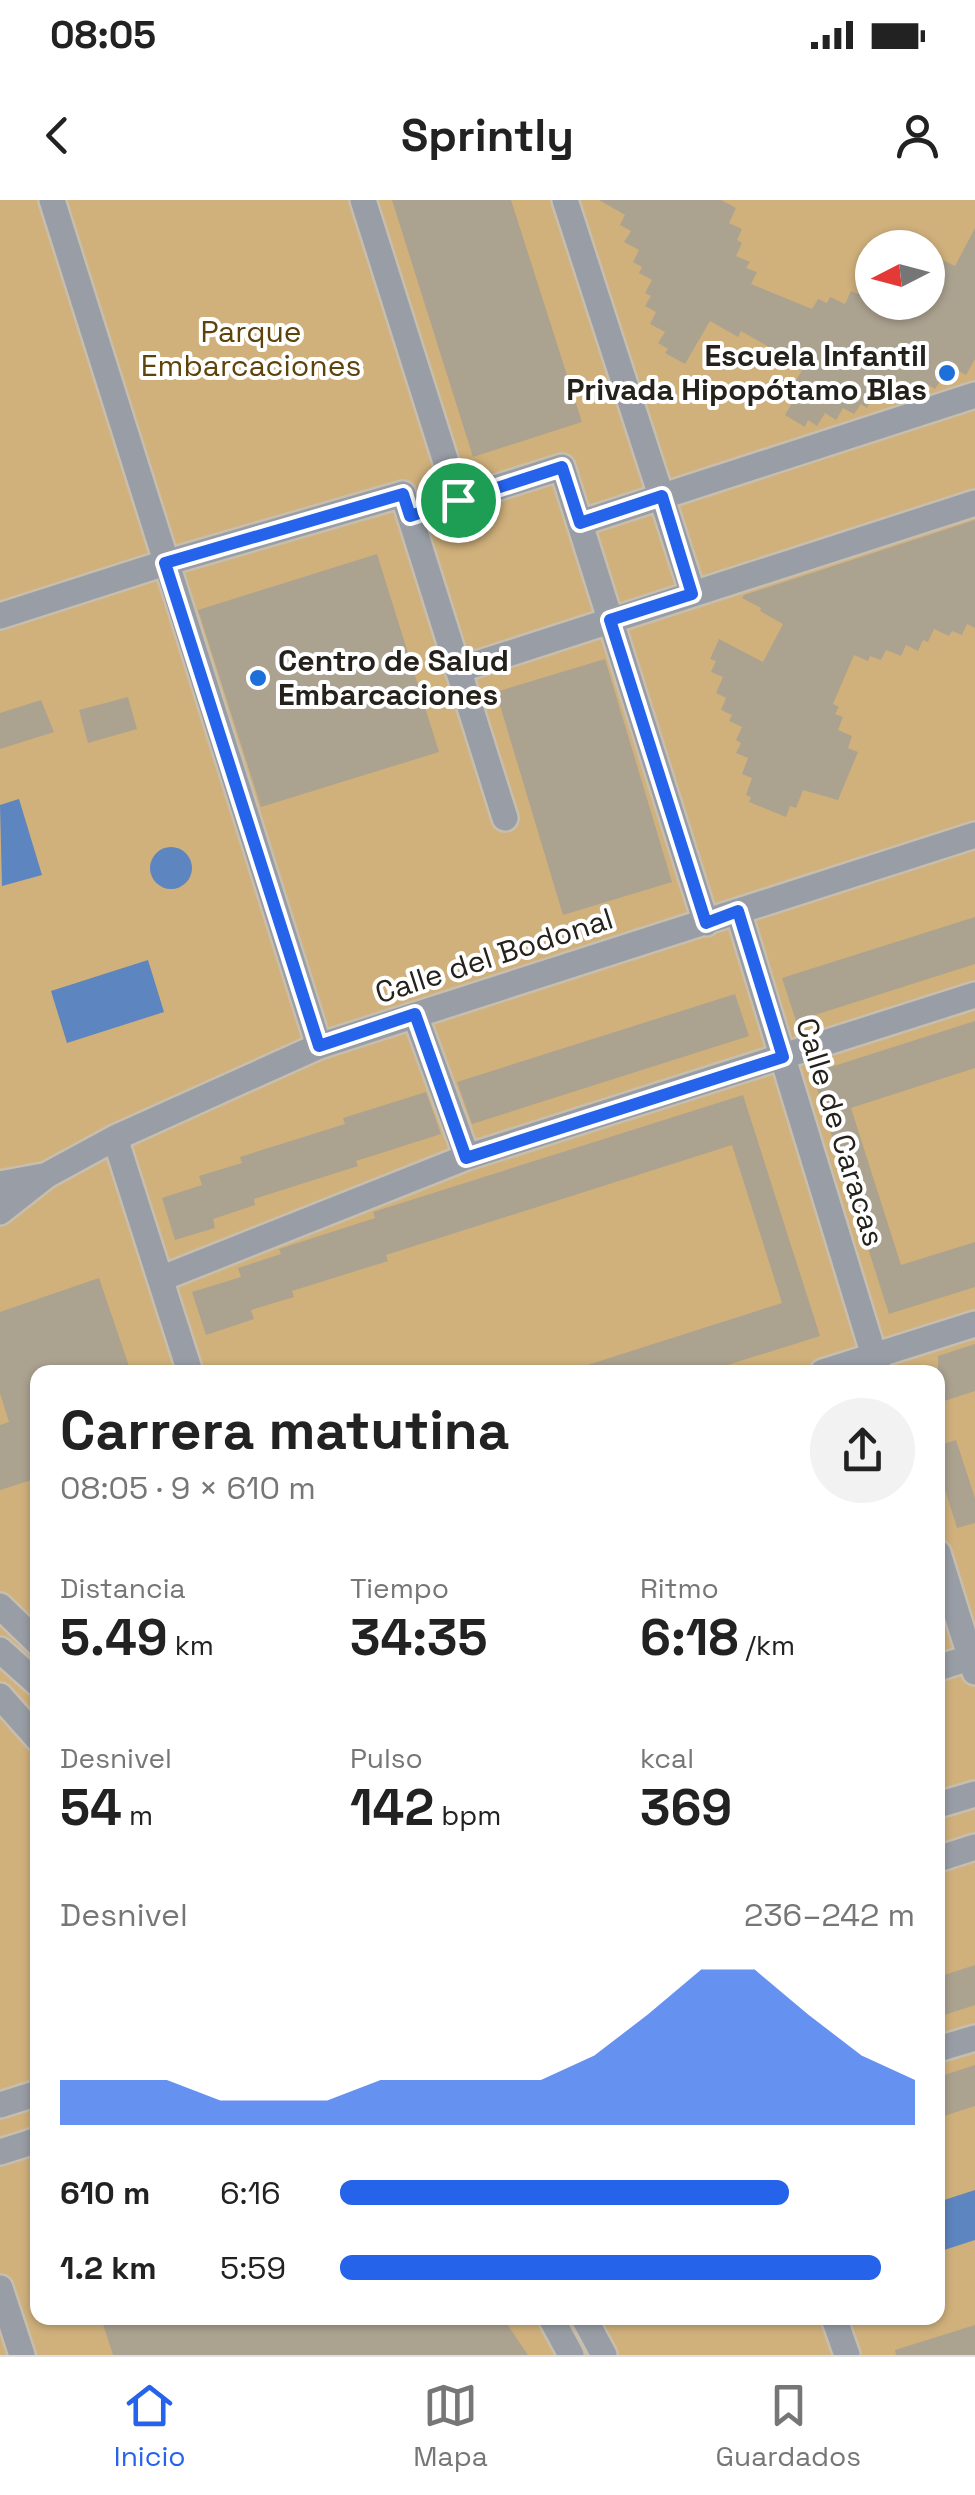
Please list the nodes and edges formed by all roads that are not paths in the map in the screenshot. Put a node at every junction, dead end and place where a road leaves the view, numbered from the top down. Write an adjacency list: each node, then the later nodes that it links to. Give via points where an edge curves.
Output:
1 (52, 200): 10 (street)
2 (362, 200): 6 (street)
3 (565, 200): 5 (street)
4 (975, 395): 5 (street)
5 (662, 496): 9 (street); 11 (street)
6 (458, 500): 8 (street); 9 (street, via 562,467)
7 (975, 503): 11 (street)
8 (410, 516): 10 (street, via 403,494); 14 (street)
9 (580, 523): 13 (street)
10 (165, 563): 12 (street); 21 (street)
11 (692, 594): 13 (street)
12 (0, 616)
13 (610, 620): 14 (street); 18 (street)
14 (458, 670): 15 (street)
15 (505, 818)
16 (975, 835): 17 (street, Calle del Bodonal)
17 (738, 911): 18 (street, Calle del Bodonal); 22 (street, Calle de Caracas)
18 (706, 923): 20 (street, Calle del Bodonal)
19 (975, 995): 22 (street)
20 (415, 1014): 21 (street, Calle del Bodonal); 24 (street)
21 (319, 1046): 23 (street, Calle del Bodonal)
22 (783, 1057): 24 (street); 31 (street, Calle de Caracas)
23 (115, 1138): 25 (street, Calle del Bodonal); 28 (street)
24 (466, 1158): 28 (street)
25 (48, 1175): 26 (street, Calle del Bodonal); 27 (street, Calle del Bodonal)
26 (0, 1184)
27 (0, 1212)
28 (160, 1278): 30 (street)
29 (975, 1324): 31 (street)
30 (188, 1365)
31 (877, 1365)
32 (945, 1575): 36 (street)
33 (0, 1606): 34 (street)
34 (30, 1634)
35 (0, 1650): 38 (street)
36 (973, 1662): 37 (street)
37 (945, 1667)
38 (30, 1677)
39 (0, 1696): 40 (street)
40 (30, 1730)
41 (975, 1794): 42 (street)
42 (945, 1803)
43 (975, 1847): 44 (street)
44 (945, 1856)
45 (975, 2038): 46 (street)
46 (945, 2048)
47 (30, 2096): 48 (street)
48 (0, 2105)
49 (30, 2143): 50 (street)
50 (0, 2152)
51 (0, 2288): 55 (street)
52 (554, 2325): 56 (street)
53 (588, 2325): 57 (street)
54 (836, 2325): 58 (street)
55 (22, 2355)
56 (571, 2355)
57 (604, 2355)
58 (846, 2355)

